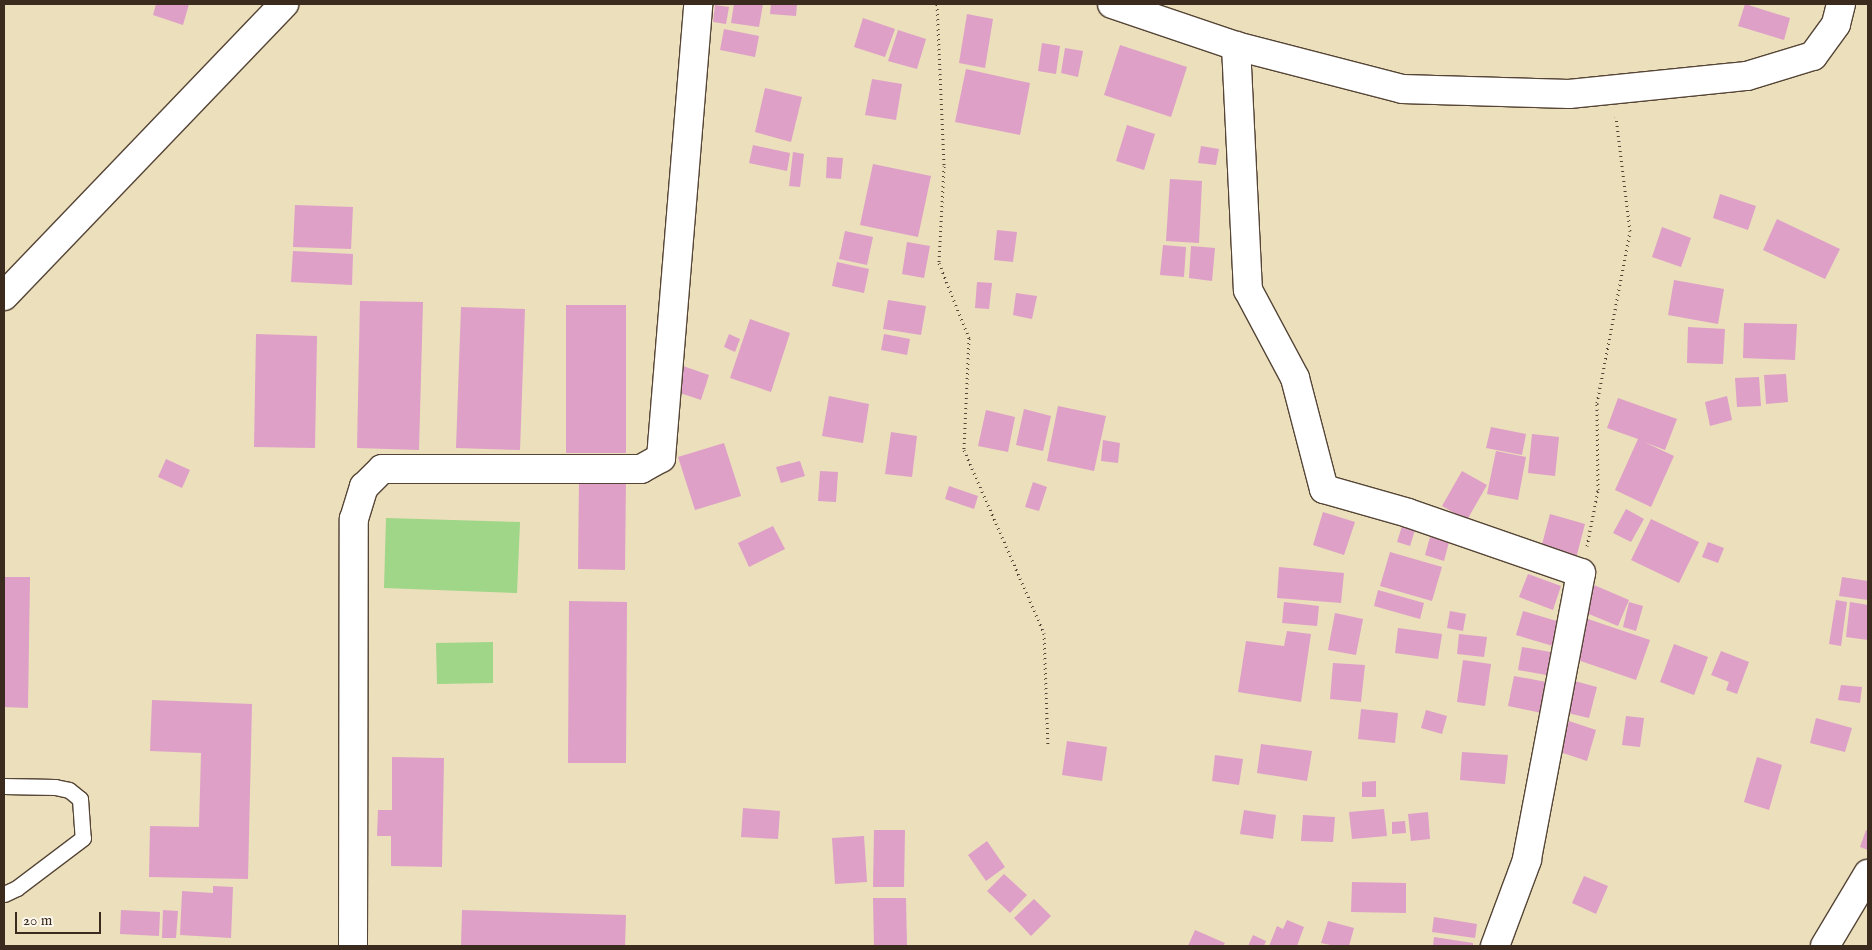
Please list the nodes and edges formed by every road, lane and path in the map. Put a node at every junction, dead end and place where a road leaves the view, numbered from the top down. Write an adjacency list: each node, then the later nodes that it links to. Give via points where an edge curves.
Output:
1 (284, 4): 8 (street)
2 (698, 4): 14 (street, via 661,458 641,469 382,469 364,487 354,519)
3 (937, 4): 10 (path, via 944,166 940,263 969,338 964,450 1044,633)
4 (1112, 4): 6 (street)
5 (1841, 4): 7 (street, via 1836,24 1813,56 1747,76)
6 (1236, 46): 7 (street, via 1402,90 1569,94); 9 (street, via 1248,290 1295,378 1324,489 1408,513)
7 (1610, 90): 9 (path, via 1620,132 1630,231 1597,403 1598,490)
8 (4, 296)
9 (1581, 573): 15 (street, via 1528,860)
10 (1048, 746)
11 (4, 786): 13 (lane, via 69,790 80,799 84,838 17,888)
12 (1868, 874): 16 (street)
13 (4, 894)
14 (353, 946)
15 (1495, 946)
16 (1825, 946)

